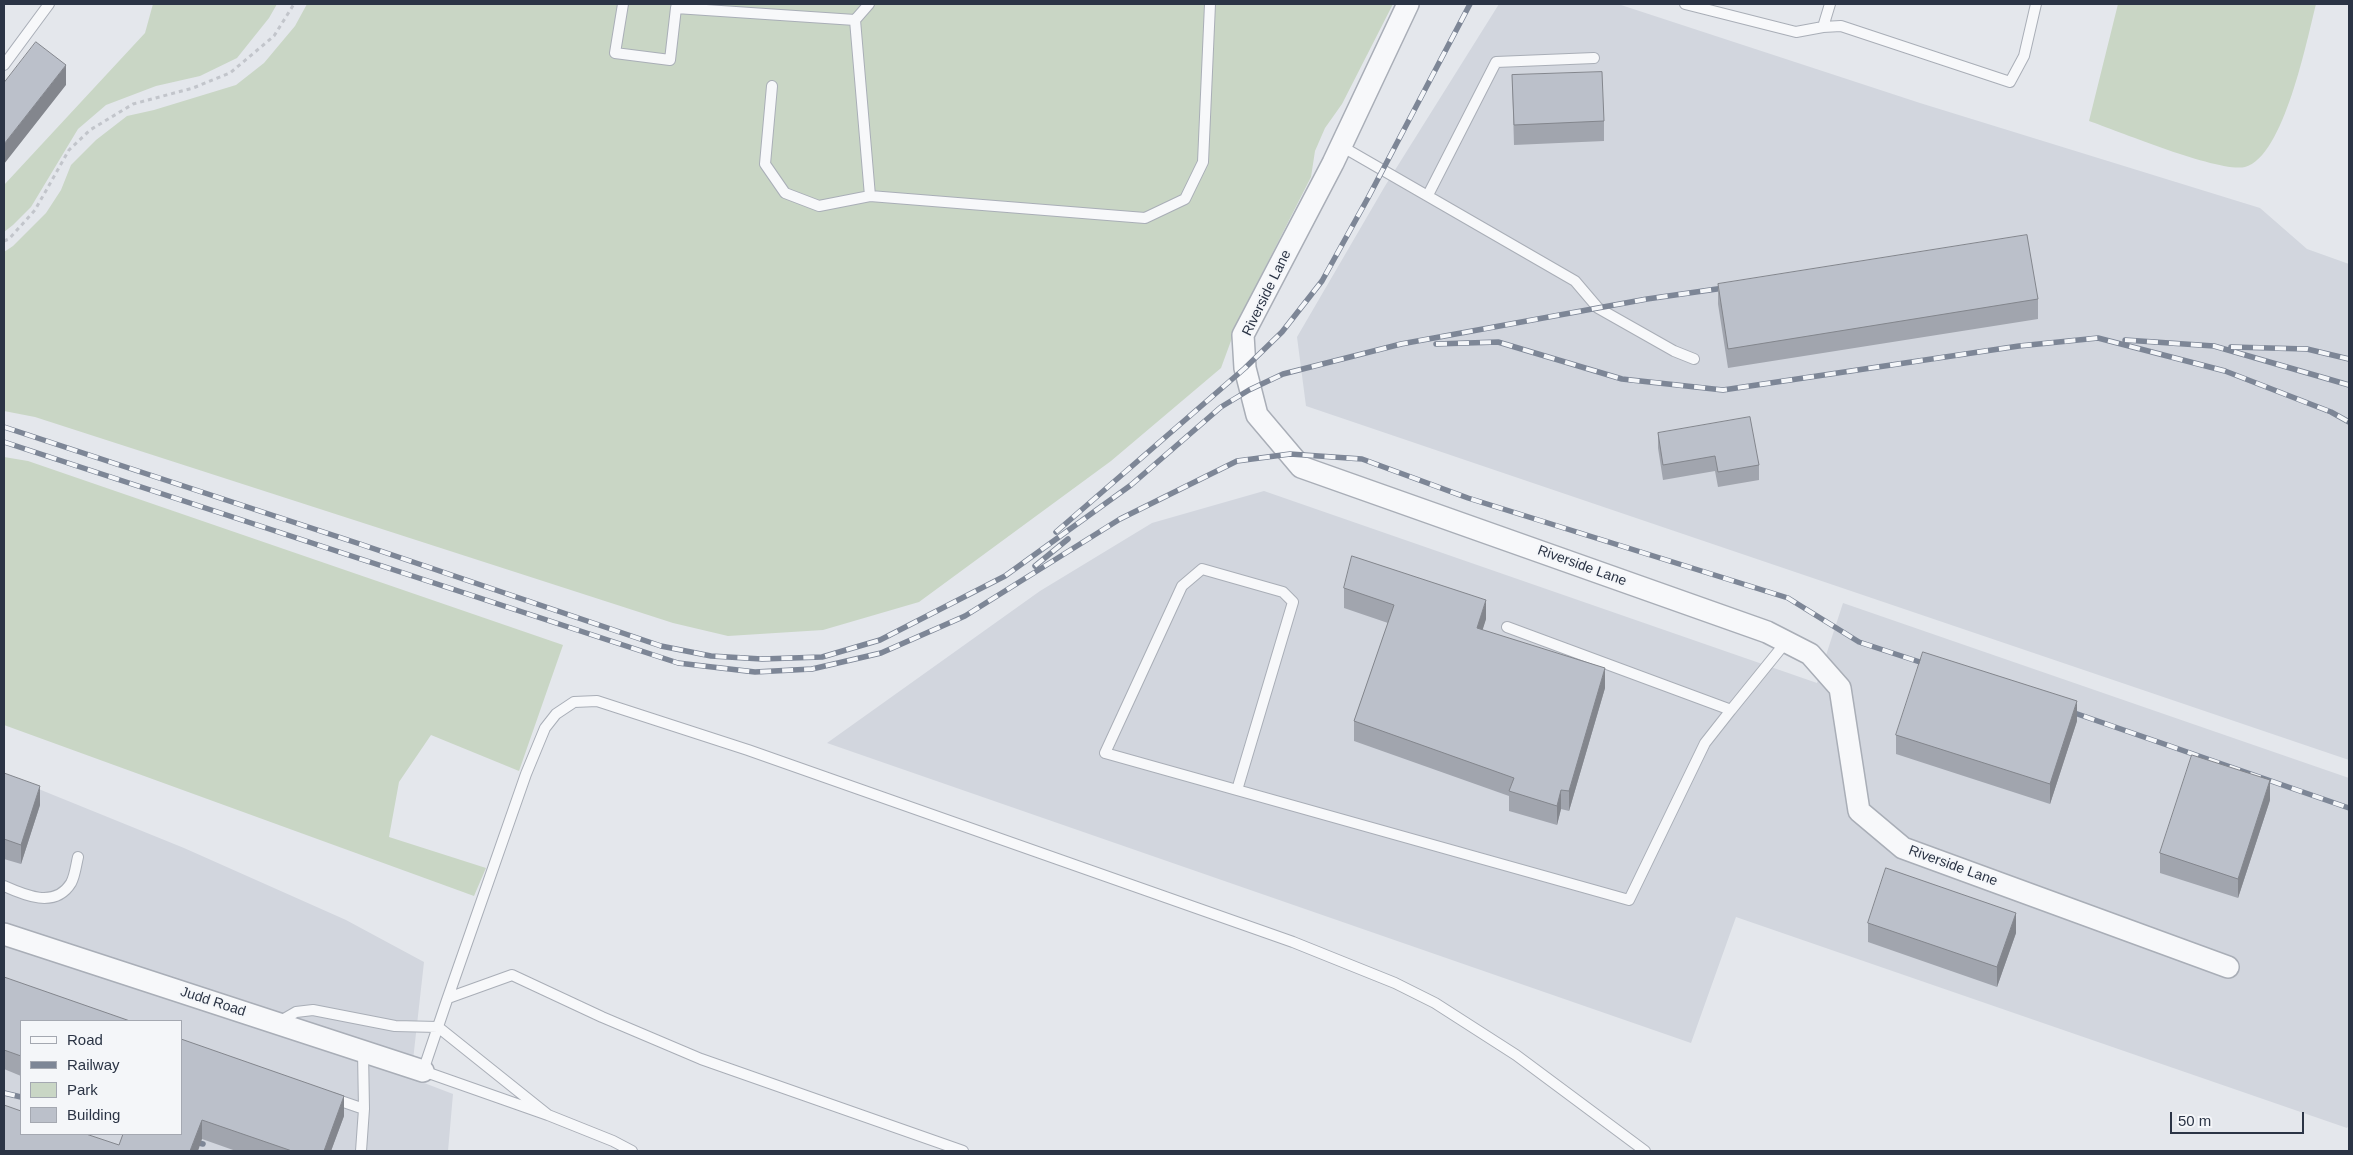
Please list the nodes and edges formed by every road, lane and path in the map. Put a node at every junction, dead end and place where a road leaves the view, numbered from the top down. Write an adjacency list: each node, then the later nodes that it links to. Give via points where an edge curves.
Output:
1 (49, 4): 14 (lane)
2 (294, 4): 19 (path, via 274,36 230,72 193,88 133,104 90,130 69,150 35,210)
3 (623, 4): 10 (lane, via 615,53 670,60)
4 (869, 4): 11 (lane)
5 (1210, 4): 18 (lane, via 1203,162 1185,199 1145,218)
6 (1408, 4): 16 (street, Riverside Lane)
7 (1685, 4): 12 (lane, via 1796,32)
8 (1830, 4): 12 (lane)
9 (2036, 4): 12 (lane, via 2024,56 2010,82 1841,26)
10 (677, 6): 11 (lane)
11 (855, 20): 18 (lane)
12 (1823, 27)
13 (1594, 58): 17 (lane, via 1496,62)
14 (4, 65)
15 (772, 86): 18 (lane, via 765,164 785,193 819,206)
16 (1341, 146): 17 (lane); 22 (street, Riverside Lane, via 1243,335 1245,368 1257,415 1301,467 1758,628)
17 (1428, 195): 20 (lane, via 1575,281 1598,308)
18 (870, 196)
19 (4, 241)
20 (1694, 359)
21 (1507, 627): 23 (lane)
22 (1786, 642): 23 (lane); 28 (street, Riverside Lane, via 1810,654 1840,688 1859,811 1903,848)
23 (1731, 710): 24 (lane, via 1705,743 1629,900)
24 (1237, 790): 24 (lane, via 1105,753 1182,586 1202,569 1283,592 1293,602)
25 (78, 857): 26 (lane, via 71,882 52,898 28,897)
26 (4, 886)
27 (4, 934): 30 (street, Judd Road)
28 (2228, 966)
29 (448, 998): 31 (lane); 39 (lane, via 512,975 701,1059); 40 (lane, via 545,728 556,714 574,702 597,701 785,763 1293,942 1395,983 1435,1003 1516,1055)
30 (276, 1023): 31 (lane, via 296,1012 313,1010 395,1026); 32 (street, Judd Road)
31 (438, 1027): 33 (lane); 36 (lane)
32 (363, 1052): 33 (street, Judd Road); 35 (lane)
33 (423, 1071): 36 (lane)
34 (318, 1093): 35 (lane)
35 (364, 1109): 37 (lane)
36 (548, 1115): 38 (lane)
37 (360, 1151)
38 (632, 1151)
39 (964, 1151)
40 (1645, 1151)

